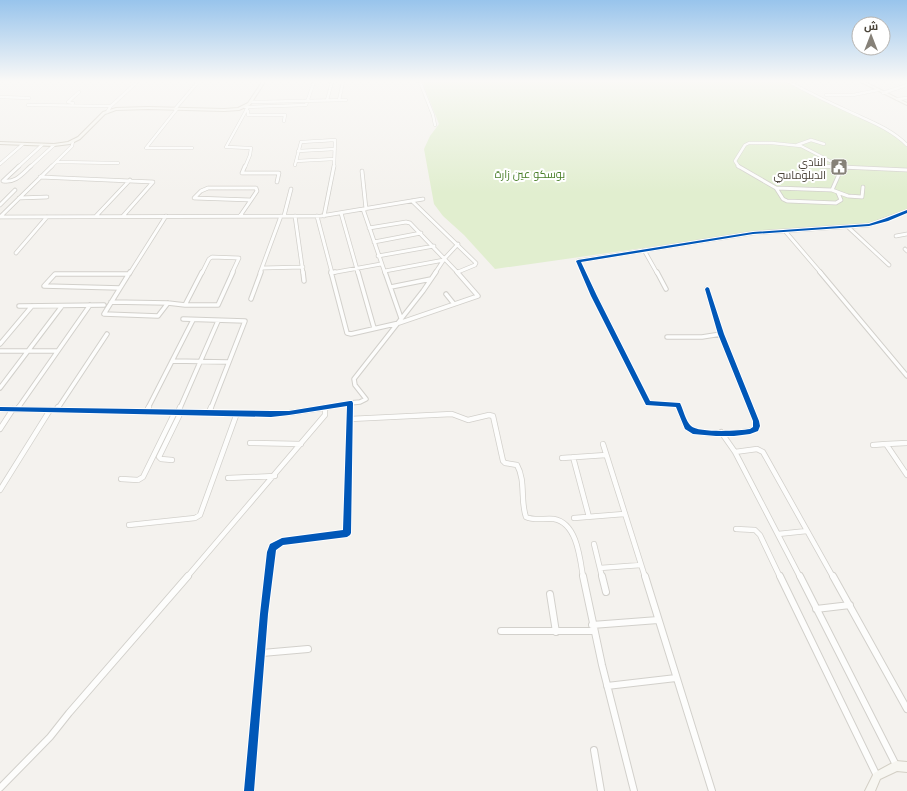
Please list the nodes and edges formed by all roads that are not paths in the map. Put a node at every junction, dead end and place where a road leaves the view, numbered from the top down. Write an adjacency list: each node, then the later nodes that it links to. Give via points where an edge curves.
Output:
1 (99, 119): 7 (main road)
2 (168, 119): 15 (street, via 146,148)
3 (240, 119): 30 (street, via 226,147 251,148 242,173 279,173)
4 (434, 119): 6 (street)
5 (867, 119): 14 (street, via 894,134)
6 (435, 125)
7 (73, 141): 11 (main road); 20 (street, via 72,146)
8 (0, 143): 9 (main road)
9 (23, 144): 10 (main road); 22 (street)
10 (42, 144): 11 (main road); 11 (street, via 3,181 16,180)
11 (54, 144)
12 (824, 144): 13 (street, via 811,140)
13 (797, 145): 25 (street, via 809,149); 32 (street, via 749,144 745,145 736,159 735,163 739,167)
14 (907, 145)
15 (192, 148)
16 (335, 149): 17 (street); 17 (street, via 335,140 330,140 301,142); 18 (street)
17 (298, 151): 19 (street)
18 (334, 159): 19 (street); 53 (street)
19 (296, 161): 23 (street)
20 (56, 162): 21 (street); 28 (street)
21 (118, 163)
22 (0, 164)
23 (295, 165)
24 (820, 166): 25 (street)
25 (838, 167): 26 (street); 35 (street, via 840,172)
26 (907, 170)
27 (362, 171): 43 (street)
28 (40, 176): 29 (street); 38 (street)
29 (130, 180): 46 (street); 47 (street, via 153,182)
30 (277, 182)
31 (863, 187): 36 (street, via 862,197)
32 (776, 188): 35 (street); 36 (street, via 783,199 791,202 836,203 841,200)
33 (15, 190): 42 (street)
34 (291, 190): 50 (street)
35 (832, 190): 36 (street)
36 (838, 193)
37 (47, 197): 38 (street)
38 (19, 198): 54 (street)
39 (423, 199): 41 (street)
40 (252, 200): 40 (street, via 257,190 251,188 205,188 194,198); 49 (street)
41 (412, 201): 43 (street); 63 (street)
42 (0, 205)
43 (364, 209): 45 (street); 57 (street)
44 (907, 211): 56 (street, via 876,223)
45 (341, 214): 53 (street); 73 (street)
46 (96, 216): 47 (street); 55 (street)
47 (123, 216): 48 (street)
48 (166, 216): 49 (street); 77 (street)
49 (240, 216): 50 (street)
50 (283, 216): 51 (street); 72 (street)
51 (295, 216): 52 (street); 71 (street)
52 (317, 216): 53 (street); 76 (street)
53 (324, 216)
54 (0, 217): 55 (street)
55 (47, 217): 66 (street)
56 (848, 227): 58 (street); 70 (street)
57 (369, 228): 59 (street, via 409,222); 62 (street)
58 (785, 231): 65 (street, via 753,233); 111 (street)
59 (421, 233): 62 (street); 64 (street)
60 (907, 234): 61 (street)
61 (896, 236)
62 (374, 242): 67 (street)
63 (458, 244): 68 (street); 75 (street, via 476,264)
64 (434, 246): 67 (street); 68 (street)
65 (644, 250): 82 (street); 125 (street, via 578,262 646,402 678,406 687,427 694,431)
66 (16, 253)
67 (378, 256): 69 (street)
68 (445, 259): 74 (street); 75 (street); 78 (street)
69 (381, 264): 73 (street); 74 (street)
70 (889, 265)
71 (303, 267): 72 (street); 79 (street)
72 (263, 268): 85 (street)
73 (357, 268): 76 (street); 100 (street)
74 (385, 271): 80 (street)
75 (458, 272): 88 (street, via 478,296)
76 (331, 273): 100 (street, via 346,332 351,334)
77 (129, 274): 81 (street); 81 (street, via 56,274 44,286)
78 (431, 279): 80 (street); 95 (street)
79 (304, 281)
80 (391, 287): 95 (street)
81 (120, 288): 86 (street)
82 (666, 289)
83 (707, 289): 102 (street)
84 (446, 294): 88 (street)
85 (251, 299)
86 (112, 302): 87 (street); 87 (street, via 104,314 158,316)
87 (168, 303): 91 (street)
88 (454, 304): 99 (street)
89 (90, 305): 90 (street); 94 (street); 107 (street)
90 (104, 305)
91 (185, 305): 91 (street, via 209,259 239,258 219,305)
92 (19, 306): 93 (street)
93 (32, 306): 94 (street); 104 (street)
94 (62, 306): 106 (street)
95 (401, 318): 99 (street)
96 (183, 319): 97 (street)
97 (193, 320): 98 (street); 108 (street)
98 (218, 320): 109 (street); 110 (street, via 245,321)
99 (399, 323): 100 (street); 113 (street, via 354,379 356,387 366,399)
100 (374, 328)
101 (106, 334): 118 (street)
102 (721, 334): 103 (street); 125 (street, via 757,426 752,431)
103 (667, 337)
104 (0, 344)
105 (0, 351): 106 (street)
106 (27, 351): 107 (street); 112 (street)
107 (58, 352): 116 (street)
108 (172, 361): 109 (street); 119 (street)
109 (200, 361): 110 (street); 120 (street)
110 (228, 362): 121 (street)
111 (907, 376)
112 (0, 388)
113 (350, 403): 114 (street); 123 (street)
114 (325, 407): 122 (street, via 279,414); 128 (street, via 325,415)
115 (0, 409): 116 (street)
116 (15, 409): 117 (street); 124 (street)
117 (50, 410): 118 (street); 141 (street)
118 (56, 410): 119 (street)
119 (146, 412): 120 (street)
120 (178, 412): 121 (street); 136 (street, via 159,457); 140 (street, via 143,477 138,480)
121 (209, 412): 122 (street)
122 (237, 413): 145 (street, via 200,515 195,518)
123 (350, 419): 157 (street, via 452,414 468,420 493,416 503,461 517,465 521,473 526,517 558,520 565,523 570,530); 161 (street, via 348,533 291,540 273,547 264,614)
124 (0, 429)
125 (721, 432): 132 (street)
126 (250, 443): 128 (street)
127 (907, 443): 130 (street)
128 (301, 444): 137 (street)
129 (603, 444): 133 (street)
130 (886, 444): 131 (street); 138 (street)
131 (873, 445)
132 (734, 452): 147 (street, via 757,449 764,452); 148 (street)
133 (606, 455): 134 (street); 142 (street)
134 (574, 457): 135 (street); 143 (street)
135 (562, 458)
136 (172, 460)
137 (274, 476): 139 (street); 169 (street, via 46,741)
138 (907, 476)
139 (228, 478)
140 (121, 479)
141 (0, 490)
142 (624, 514): 143 (street); 150 (street)
143 (588, 517): 144 (street)
144 (574, 518)
145 (129, 524)
146 (736, 529): 168 (street, via 754,530 760,534)
147 (808, 531): 148 (street); 154 (street)
148 (778, 534): 155 (street)
149 (594, 544): 151 (street)
150 (641, 565): 151 (street); 156 (street)
151 (600, 568): 152 (street)
152 (606, 592)
153 (550, 594): 159 (street)
154 (850, 605): 155 (street); 164 (street)
155 (816, 609): 166 (street)
156 (658, 620): 157 (street); 162 (street)
157 (593, 628): 159 (street); 163 (street)
158 (501, 632): 159 (street)
159 (556, 632)
160 (308, 650): 161 (street)
161 (262, 653): 170 (street)
162 (676, 678): 163 (street); 173 (street)
163 (607, 686): 172 (street)
164 (907, 709)
165 (594, 750): 171 (street)
166 (896, 766): 167 (main road); 168 (main road)
167 (907, 766)
168 (877, 776): 174 (main road)
169 (0, 788)
170 (249, 791)
171 (601, 791)
172 (634, 791)
173 (712, 791)
174 (870, 791)

